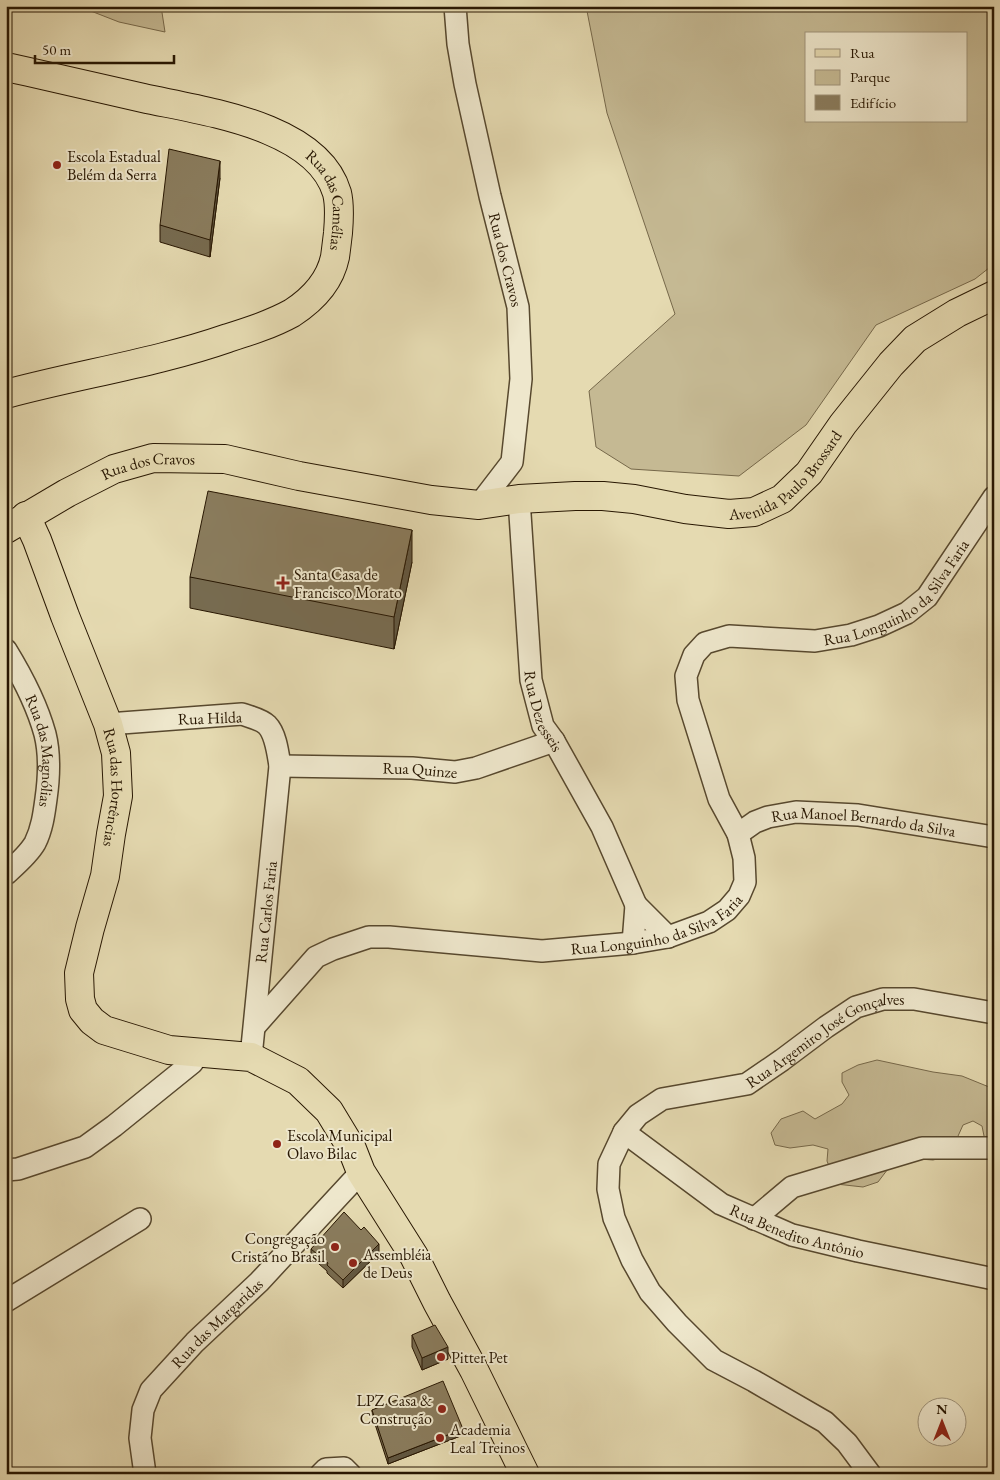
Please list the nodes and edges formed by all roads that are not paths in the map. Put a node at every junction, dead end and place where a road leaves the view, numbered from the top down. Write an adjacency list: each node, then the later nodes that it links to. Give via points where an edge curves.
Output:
1 (456, 6): 7 (street, Rua dos Cravos, via 465,84 518,307 521,379 512,462)
2 (6, 66): 4 (main road, Rua das Camélias, via 233,117 279,134 309,154 331,181 337,195 338,226 335,258 327,278 315,295 292,312 262,327 195,350)
3 (994, 295): 6 (main road, Avenida Paulo Brossard, via 915,339 891,364 809,472 782,499 754,512 729,514 603,496)
4 (6, 394)
5 (994, 497): 13 (street, Rua Longuinho da Silva Faria, via 927,597 907,613 850,635 815,641 729,636 706,643 694,655 686,676 688,700 719,799)
6 (519, 499): 7 (main road, Rua dos Cravos); 11 (street, Rua Dezesseis, via 532,680 543,726)
7 (479, 505): 8 (main road, Rua dos Cravos, via 299,476 225,459 153,458 114,468)
8 (16, 523): 10 (main road, Rua das Hortências, via 37,540)
9 (6, 650): 15 (street, Rua das Magnólias, via 36,710 45,734 48,756 44,820 35,844)
10 (108, 724): 12 (street, Rua Hilda, via 242,714 268,726); 21 (main road, Rua das Hortências, via 116,752 118,796 105,876 79,973 83,1010 104,1030 169,1050)
11 (554, 741): 12 (street, Rua Quinze, via 455,772 412,768); 16 (street, Rua Dezesseis, via 602,827)
12 (280, 766): 20 (street, Rua Carlos Faria)
13 (738, 834): 14 (street, Rua Manoel Bernardo da Silva, via 768,817 796,812 858,815); 17 (street, Rua Longuinho da Silva Faria, via 744,858 744,882 739,896 727,910 709,922)
14 (994, 837)
15 (6, 874)
16 (636, 905): 17 (street, Rua Dezesseis); 18 (street, Rua Dezesseis)
17 (668, 937): 18 (street, Rua Longuinho da Silva Faria)
18 (633, 943): 20 (street, Rua Longuinho da Silva Faria, via 542,951 369,937 316,957)
19 (994, 1013): 23 (street, Rua Argemiro José Gonçalves, via 914,1000 882,999 856,1007 747,1084 662,1099 638,1115)
20 (255, 1026): 22 (street, Rua Carlos Faria)
21 (200, 1052): 22 (main road, Rua das Hortências); 25 (street, via 192,1063 85,1147)
22 (251, 1058): 26 (main road, Rua das Hortências, via 298,1081 329,1112 352,1149)
23 (624, 1132): 28 (street, Rua Benedito Antônio, via 721,1204); 35 (street, Rua Argemiro José Gonçalves, via 609,1164 608,1189 614,1218 650,1292 714,1360 825,1422)
24 (994, 1148): 28 (street, via 922,1148 792,1187)
25 (6, 1170)
26 (361, 1172): 31 (street, Rua das Margaridas, via 259,1282 195,1342 151,1390 143,1410 140,1438); 34 (main road, Rua das Hortências, via 414,1256)
27 (140, 1219): 30 (street)
28 (754, 1219): 29 (street, Rua Benedito Antônio, via 792,1235)
29 (994, 1279)
30 (6, 1302)
31 (145, 1474)
32 (321, 1474): 33 (street, via 326,1469 344,1468)
33 (350, 1474)
34 (526, 1474)
35 (870, 1474)

